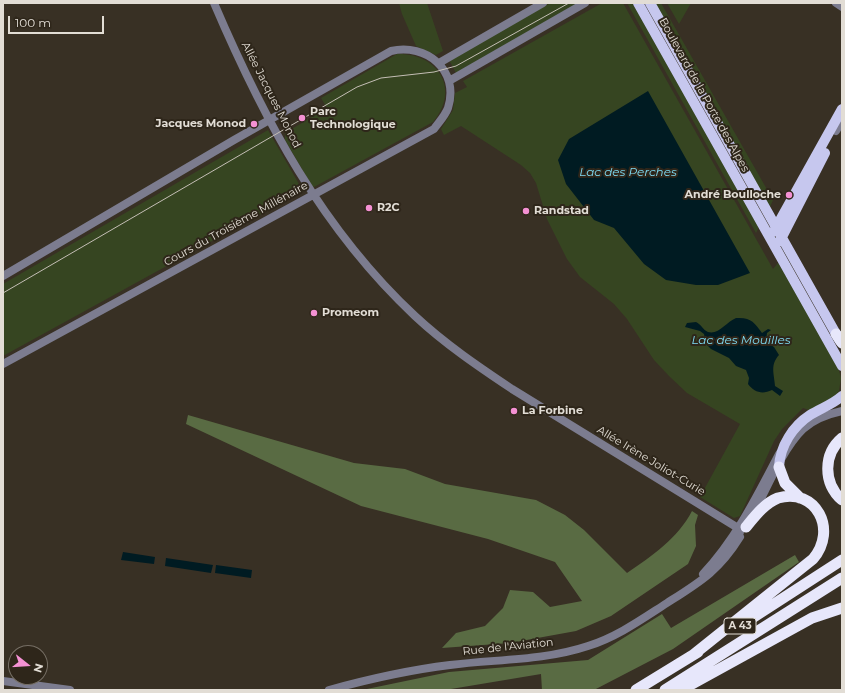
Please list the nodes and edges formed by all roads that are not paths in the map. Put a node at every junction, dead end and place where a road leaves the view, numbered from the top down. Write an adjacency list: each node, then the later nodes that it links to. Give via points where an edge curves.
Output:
1 (214, 3): 11 (street, Allée Jacques Monod)
2 (543, 3): 8 (street)
3 (585, 3): 9 (street)
4 (638, 3): 16 (main road, Boulevard de la Porte des Alpes)
5 (650, 3): 14 (main road, Boulevard de la Porte des Alpes)
6 (836, 3): 7 (street)
7 (842, 7)
8 (440, 64): 9 (street, Cours du Troisième Millénaire); 11 (street, Cours du Troisième Millénaire, via 420,51 408,48 391,51)
9 (449, 81): 13 (street, Cours du Troisième Millénaire, via 448,107 434,129)
10 (842, 109): 14 (main road)
11 (270, 120): 13 (street, Allée Jacques Monod); 18 (street, Cours du Troisième Millénaire)
12 (842, 121): 15 (main road)
13 (313, 195): 20 (street, Cours du Troisième Millénaire); 29 (street, Allée Irène Joliot-Curie, via 358,256 415,316 436,334 512,389)
14 (776, 227): 15 (main road, Boulevard de la Porte des Alpes); 16 (main road)
15 (782, 237): 17 (main road); 19 (main road, Boulevard de la Porte des Alpes)
16 (770, 238): 17 (main road, Boulevard de la Porte des Alpes)
17 (776, 248): 21 (main road, Boulevard de la Porte des Alpes)
18 (3, 276)
19 (840, 341)
20 (3, 364)
21 (842, 366)
22 (842, 396): 25 (main road, Rue de l'Aviation, via 834,404 809,416 792,432)
23 (842, 411): 26 (street, Rue de l'Aviation, via 815,420 803,429)
24 (842, 438): 28 (highway, via 831,451 828,466 831,485)
25 (782, 448): 26 (main road); 29 (street, Rue de l'Aviation)
26 (779, 467): 27 (highway, via 785,483); 29 (street, Rue de l'Aviation)
27 (801, 499): 29 (highway, via 788,497 774,500); 34 (highway, via 816,509 823,522 824,536 820,550 813,559)
28 (842, 500)
29 (742, 527): 32 (street, Rue de l'Aviation, via 715,561); 32 (street, Rue de l'Aviation, via 737,542 717,568 699,584)
30 (842, 560): 34 (highway, A 43)
31 (842, 578): 39 (highway, A 43)
32 (677, 597): 37 (street, Rue de l'Aviation, via 615,635 575,650 541,657 471,662 424,669)
33 (842, 608): 40 (highway, via 812,618)
34 (693, 656): 38 (highway, A 43)
35 (3, 681): 36 (street)
36 (70, 690)
37 (329, 690)
38 (636, 690)
39 (665, 690)
40 (681, 690)

